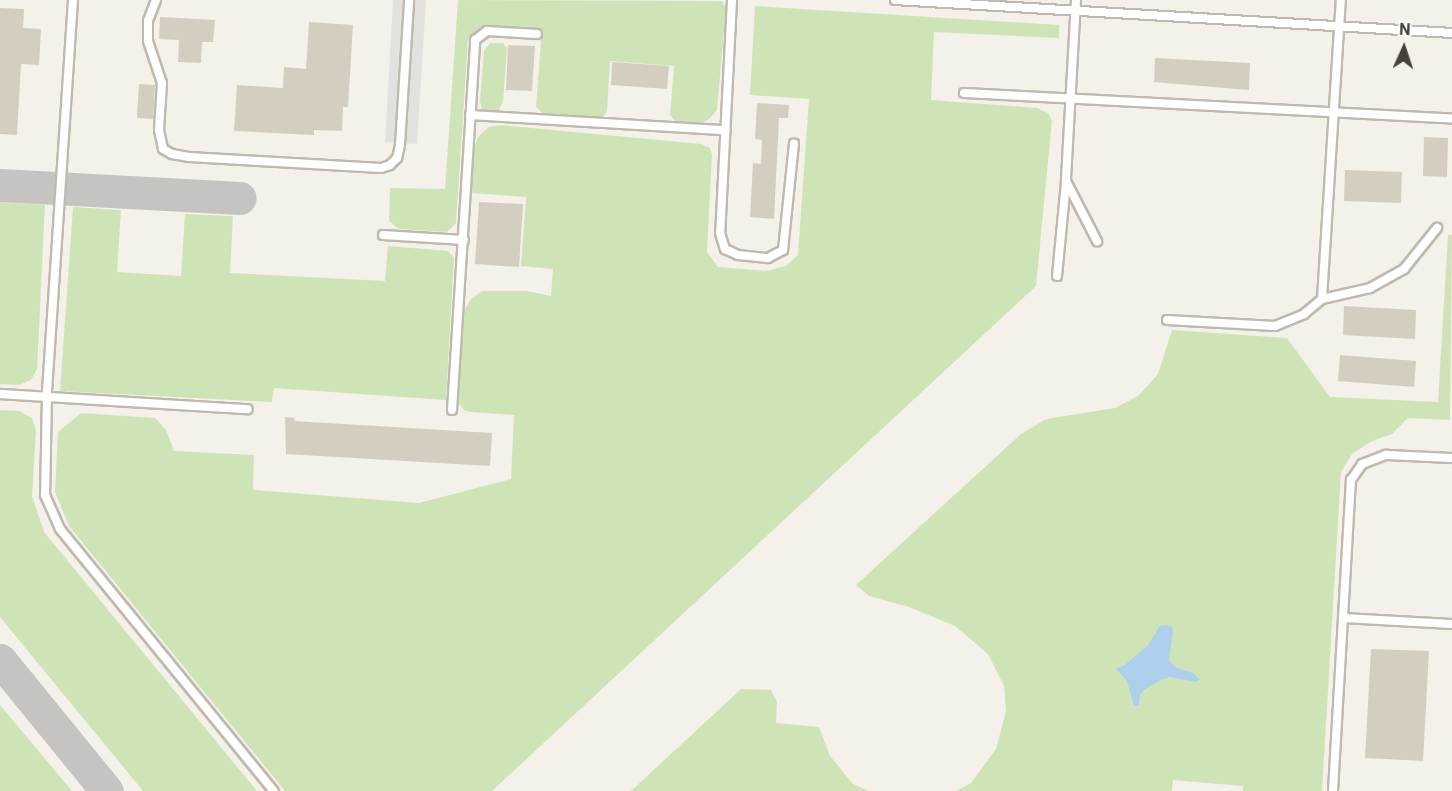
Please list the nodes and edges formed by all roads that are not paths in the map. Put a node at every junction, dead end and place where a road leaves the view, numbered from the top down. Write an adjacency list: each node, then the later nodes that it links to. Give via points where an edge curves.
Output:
1 (74, 0): 27 (lane)
2 (156, 0): 3 (lane, via 148,21 148,40 162,83 159,130 163,149 189,157 381,168 397,158 400,146)
3 (409, 0)
4 (732, 0): 16 (lane)
5 (895, 0): 7 (lane)
6 (1341, 0): 8 (lane)
7 (1076, 4): 8 (lane); 12 (lane)
8 (1340, 26): 9 (lane); 13 (lane)
9 (1452, 33)
10 (537, 34): 14 (lane, via 487,31 477,36)
11 (964, 93): 12 (lane)
12 (1071, 100): 13 (lane); 18 (lane)
13 (1335, 113): 15 (lane); 24 (lane)
14 (470, 115): 16 (lane); 21 (lane)
15 (1452, 119)
16 (726, 130): 17 (lane, via 720,233 725,249 738,255 768,258 783,250)
17 (794, 144)
18 (1066, 181): 22 (lane); 23 (lane)
19 (1437, 228): 24 (lane, via 1404,269 1370,288)
20 (383, 235): 21 (lane)
21 (464, 240): 29 (lane)
22 (1097, 241)
23 (1057, 276)
24 (1322, 299): 25 (lane, via 1304,314 1275,326)
25 (1167, 320)
26 (0, 394): 27 (lane)
27 (47, 395): 28 (lane); 33 (lane, via 45,495 60,529)
28 (248, 409)
29 (452, 410)
30 (1452, 458): 31 (lane, via 1386,455 1362,464 1351,480)
31 (1343, 618): 32 (lane); 34 (lane)
32 (1452, 624)
33 (274, 791)
34 (1333, 791)

